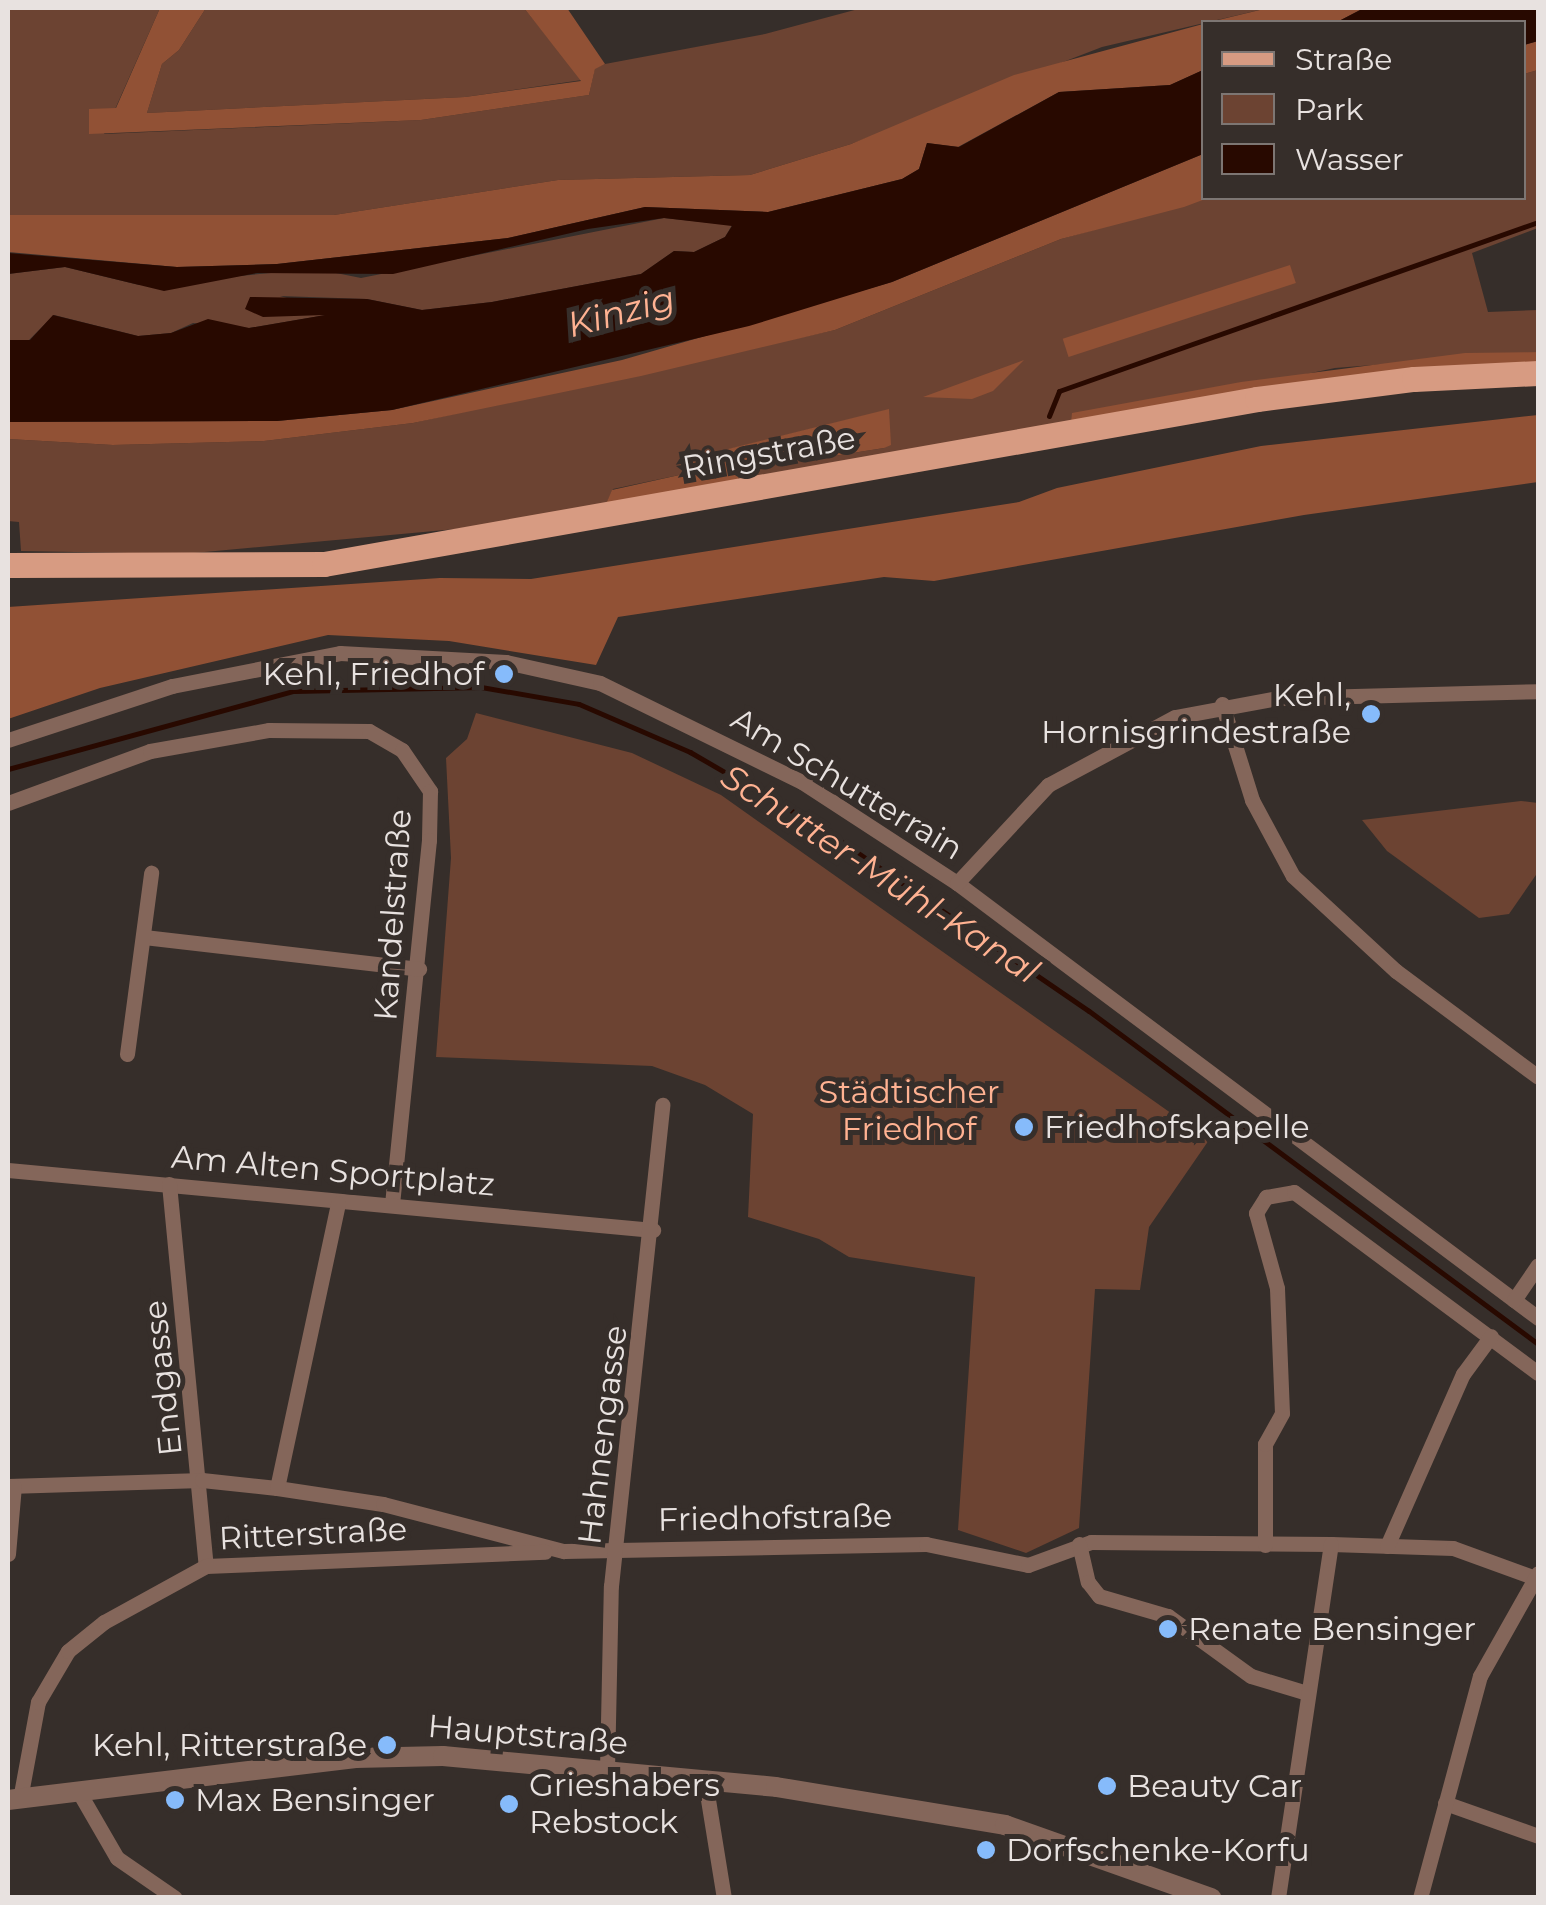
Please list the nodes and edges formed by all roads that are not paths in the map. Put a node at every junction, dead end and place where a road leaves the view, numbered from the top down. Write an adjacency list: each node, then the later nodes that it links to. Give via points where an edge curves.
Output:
1 (1538, 372): 2 (main road, Ringstraße, via 1257,399 324,564)
2 (8, 564)
3 (1538, 691): 4 (street)
4 (1222, 704): 8 (street, via 1175,717 1075,766 1012,817); 12 (street, via 1252,800 1293,876 1396,971)
5 (8, 740): 8 (street, Am Schutterrain, via 172,686 340,654 506,662 600,683 708,731 802,782)
6 (8, 802): 10 (street, Kandelstraße, via 178,745 269,730 369,731 402,750 430,791)
7 (151, 873): 9 (street)
8 (956, 883): 20 (street, Am Schutterrain)
9 (144, 937): 10 (street); 11 (street)
10 (420, 968): 16 (street, Kandelstraße)
11 (127, 1054)
12 (1538, 1077)
13 (662, 1105): 18 (street, Hahnengasse)
14 (8, 1170): 15 (street, Am Alten Sportplatz)
15 (169, 1184): 17 (street, Am Alten Sportplatz); 24 (street, Endgasse)
16 (392, 1202): 17 (street, Am Alten Sportplatz); 18 (street, Am Alten Sportplatz)
17 (338, 1203): 26 (street)
18 (653, 1230): 31 (street, Hahnengasse)
19 (1538, 1265): 20 (street)
20 (1514, 1300): 21 (street, Am Schutterrain)
21 (1538, 1318)
22 (1491, 1336): 23 (street); 29 (street, via 1294,1192 1279,1192 1256,1214 1277,1288 1282,1413 1265,1444); 30 (street, via 1463,1374)
23 (1538, 1373)
24 (202, 1480): 25 (street, Friedhofstraße); 26 (street, Friedhofstraße); 34 (street, Endgasse)
25 (11, 1486): 33 (street)
26 (277, 1488): 32 (street, Friedhofstraße, via 383,1504)
27 (1080, 1544): 29 (street, Friedhofstraße); 31 (street, Friedhofstraße, via 1028,1565 926,1544); 36 (street, via 1088,1582 1099,1596 1168,1616 1251,1676)
28 (1331, 1544): 29 (street, Friedhofstraße); 30 (street, Friedhofstraße); 36 (street)
29 (1265, 1545)
30 (1387, 1546): 35 (street, Friedhofstraße, via 1453,1548)
31 (619, 1547): 32 (street, Friedhofstraße); 37 (street, Hahnengasse, via 611,1586)
32 (564, 1551): 34 (street, Ritterstraße)
33 (8, 1554)
34 (206, 1566): 40 (street, Ritterstraße, via 104,1622 68,1651 38,1702)
35 (1537, 1576): 41 (street, via 1486,1662)
36 (1307, 1693): 46 (street)
37 (607, 1770): 38 (street, Hauptstraße); 39 (street, Hauptstraße, via 400,1755)
38 (704, 1781): 44 (street); 45 (street, Hauptstraße, via 1005,1825)
39 (80, 1794): 40 (street, Hauptstraße); 43 (street, via 117,1858)
40 (14, 1800)
41 (1445, 1803): 42 (street); 47 (street)
42 (1538, 1836)
43 (175, 1898)
44 (724, 1898)
45 (1211, 1898)
46 (1278, 1898)
47 (1420, 1898)

